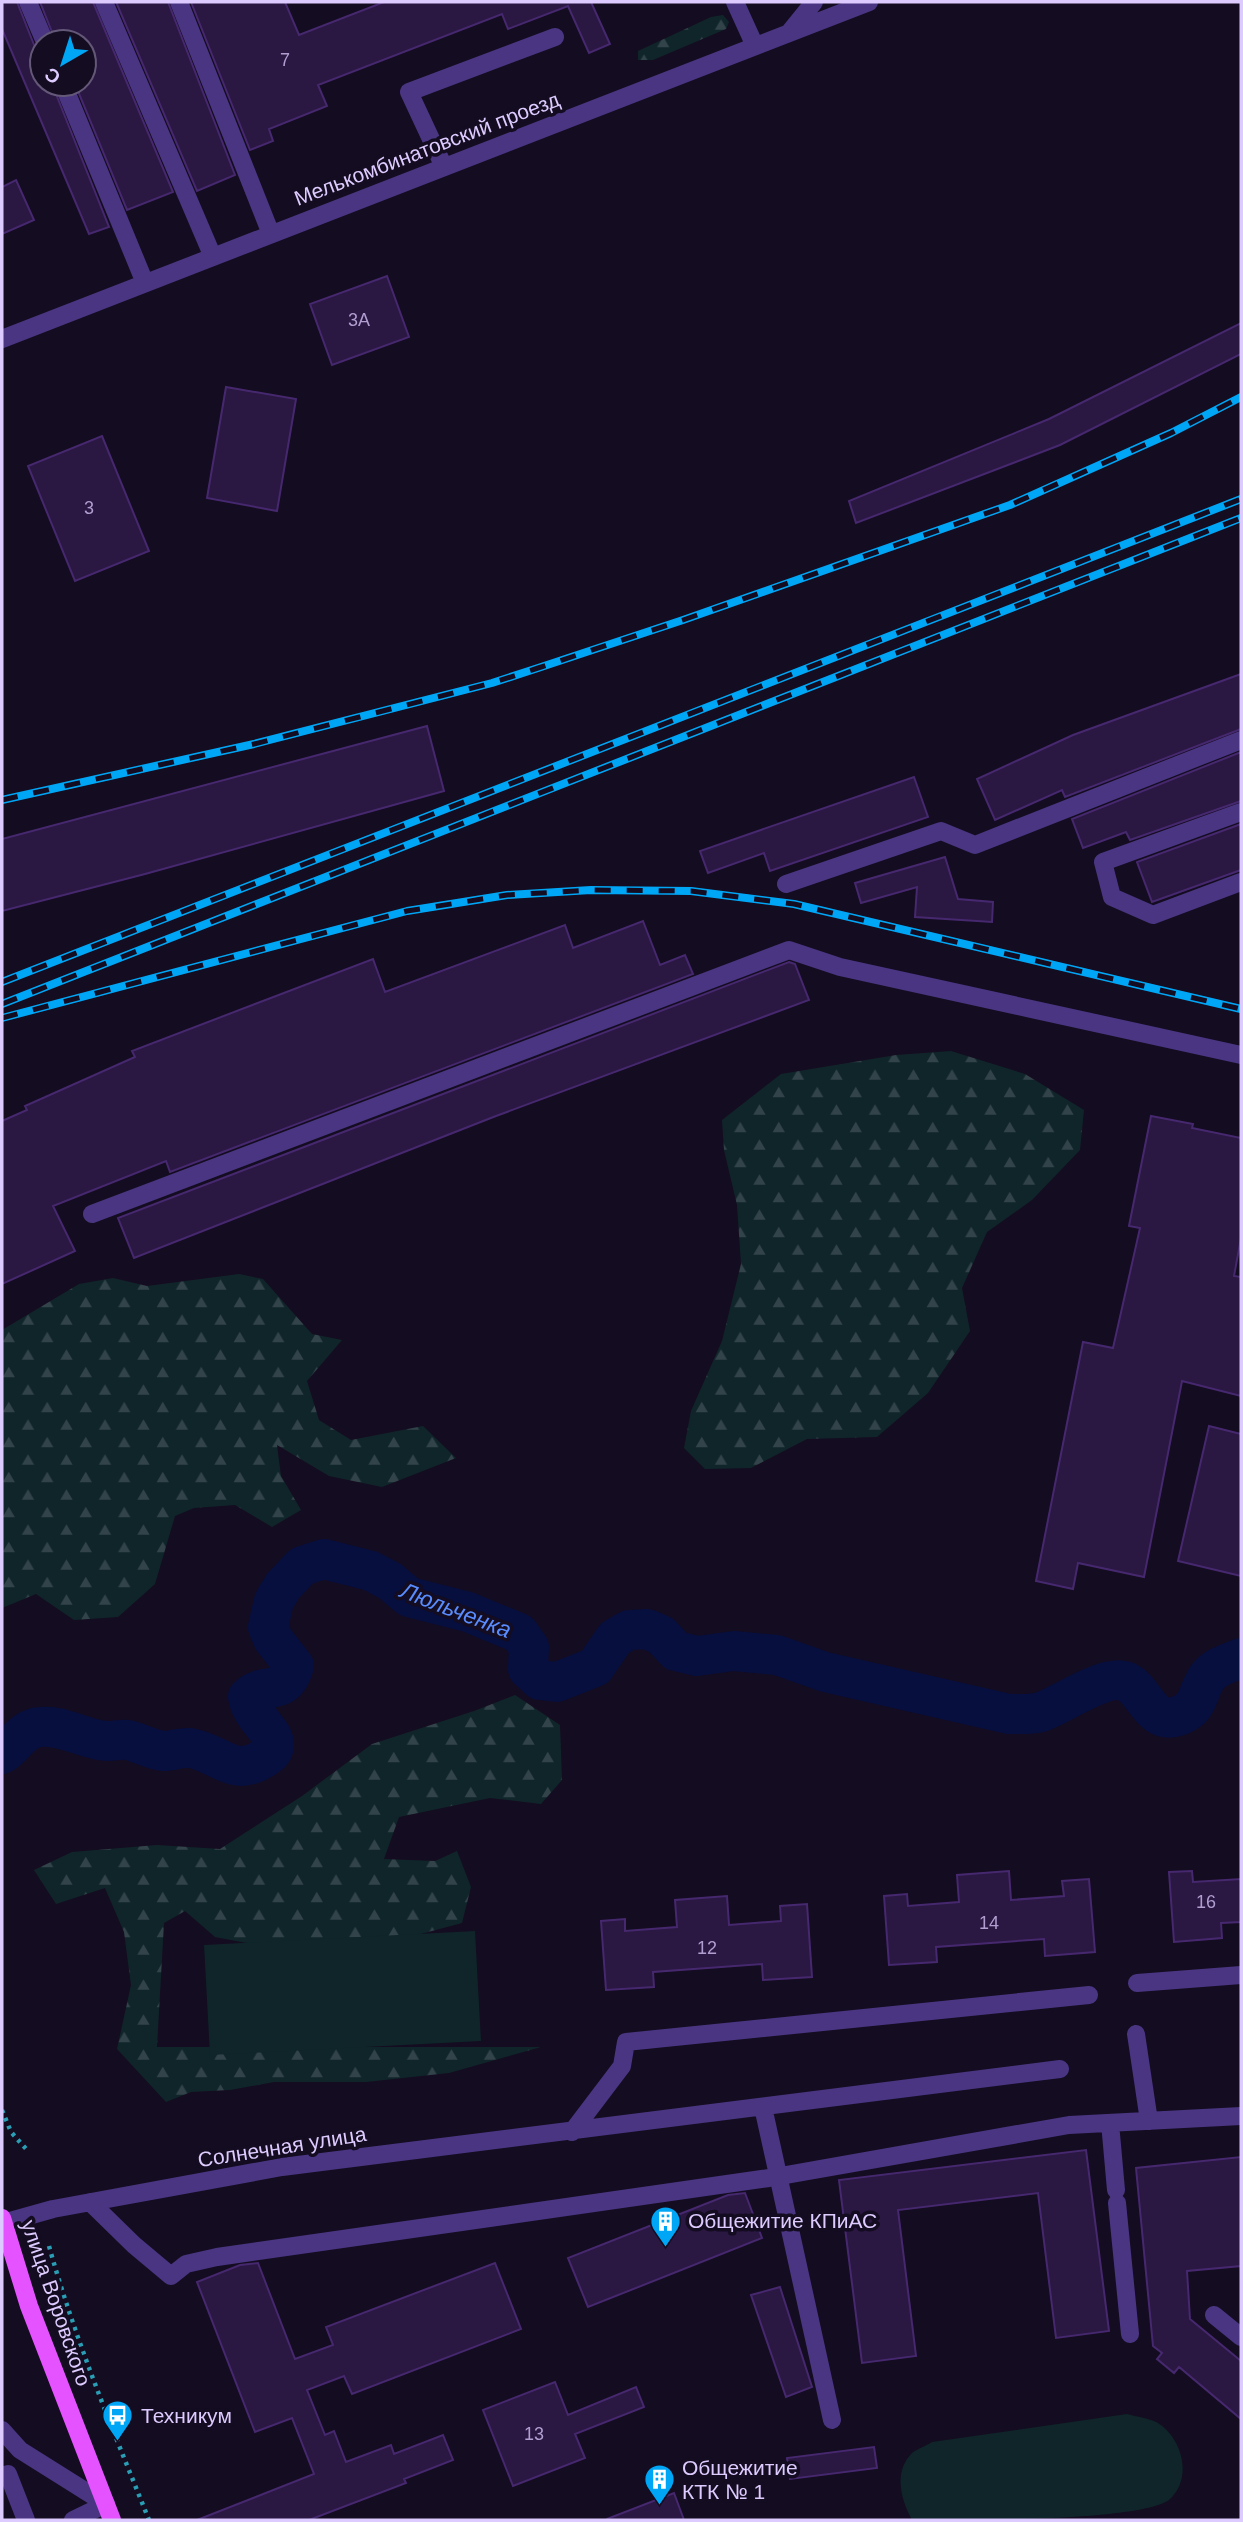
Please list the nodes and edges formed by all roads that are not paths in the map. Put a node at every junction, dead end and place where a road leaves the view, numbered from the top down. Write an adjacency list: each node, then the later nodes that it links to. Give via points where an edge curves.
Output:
1 (29, 2): 7 (street)
2 (104, 2): 14 (street)
3 (179, 2): 13 (street)
4 (735, 2): 10 (street)
5 (814, 2): 8 (street)
6 (869, 2): 8 (street, Мелькомбинатовский проезд)
7 (39, 28)
8 (789, 33): 10 (street, Мелькомбинатовский проезд)
9 (555, 37): 12 (street, via 409,92)
10 (755, 46): 12 (street, Мелькомбинатовский проезд)
11 (68, 98): 15 (street)
12 (443, 167): 13 (street, Мелькомбинатовский проезд)
13 (271, 234): 14 (street, Мелькомбинатовский проезд)
14 (213, 257): 15 (street, Мелькомбинатовский проезд)
15 (145, 283): 16 (street, Мелькомбинатовский проезд)
16 (2, 339)
17 (1241, 740): 20 (street, via 975,845 941,831)
18 (1241, 812): 19 (street, via 1103,862 1112,897 1153,915)
19 (1241, 883)
20 (786, 884)
21 (1241, 1055): 22 (street, via 840,967 789,950)
22 (93, 1213)
23 (1241, 1975): 24 (street)
24 (1137, 1983)
25 (1089, 1995): 32 (street, via 626,2042 622,2066)
26 (1136, 2034): 30 (street)
27 (1060, 2070): 28 (street, Солнечная улица)
28 (763, 2107): 32 (street, Солнечная улица); 33 (street)
29 (1241, 2116): 30 (street)
30 (1149, 2121): 31 (street)
31 (1110, 2123): 33 (street, via 1069,2125); 37 (street)
32 (572, 2132): 34 (street, Солнечная улица, via 282,2167)
33 (778, 2176): 34 (street, via 217,2257 186,2264 171,2276); 39 (street)
34 (90, 2202): 35 (street, Солнечная улица)
35 (2, 2222): 42 (main road, улица Воровского, via 29,2306)
36 (1214, 2315): 38 (street)
37 (1129, 2334)
38 (1241, 2337)
39 (832, 2420)
40 (2, 2430): 42 (street, via 20,2450)
41 (2, 2476): 43 (street, via 8,2474)
42 (109, 2512): 44 (street)
43 (26, 2520)
44 (73, 2520)

